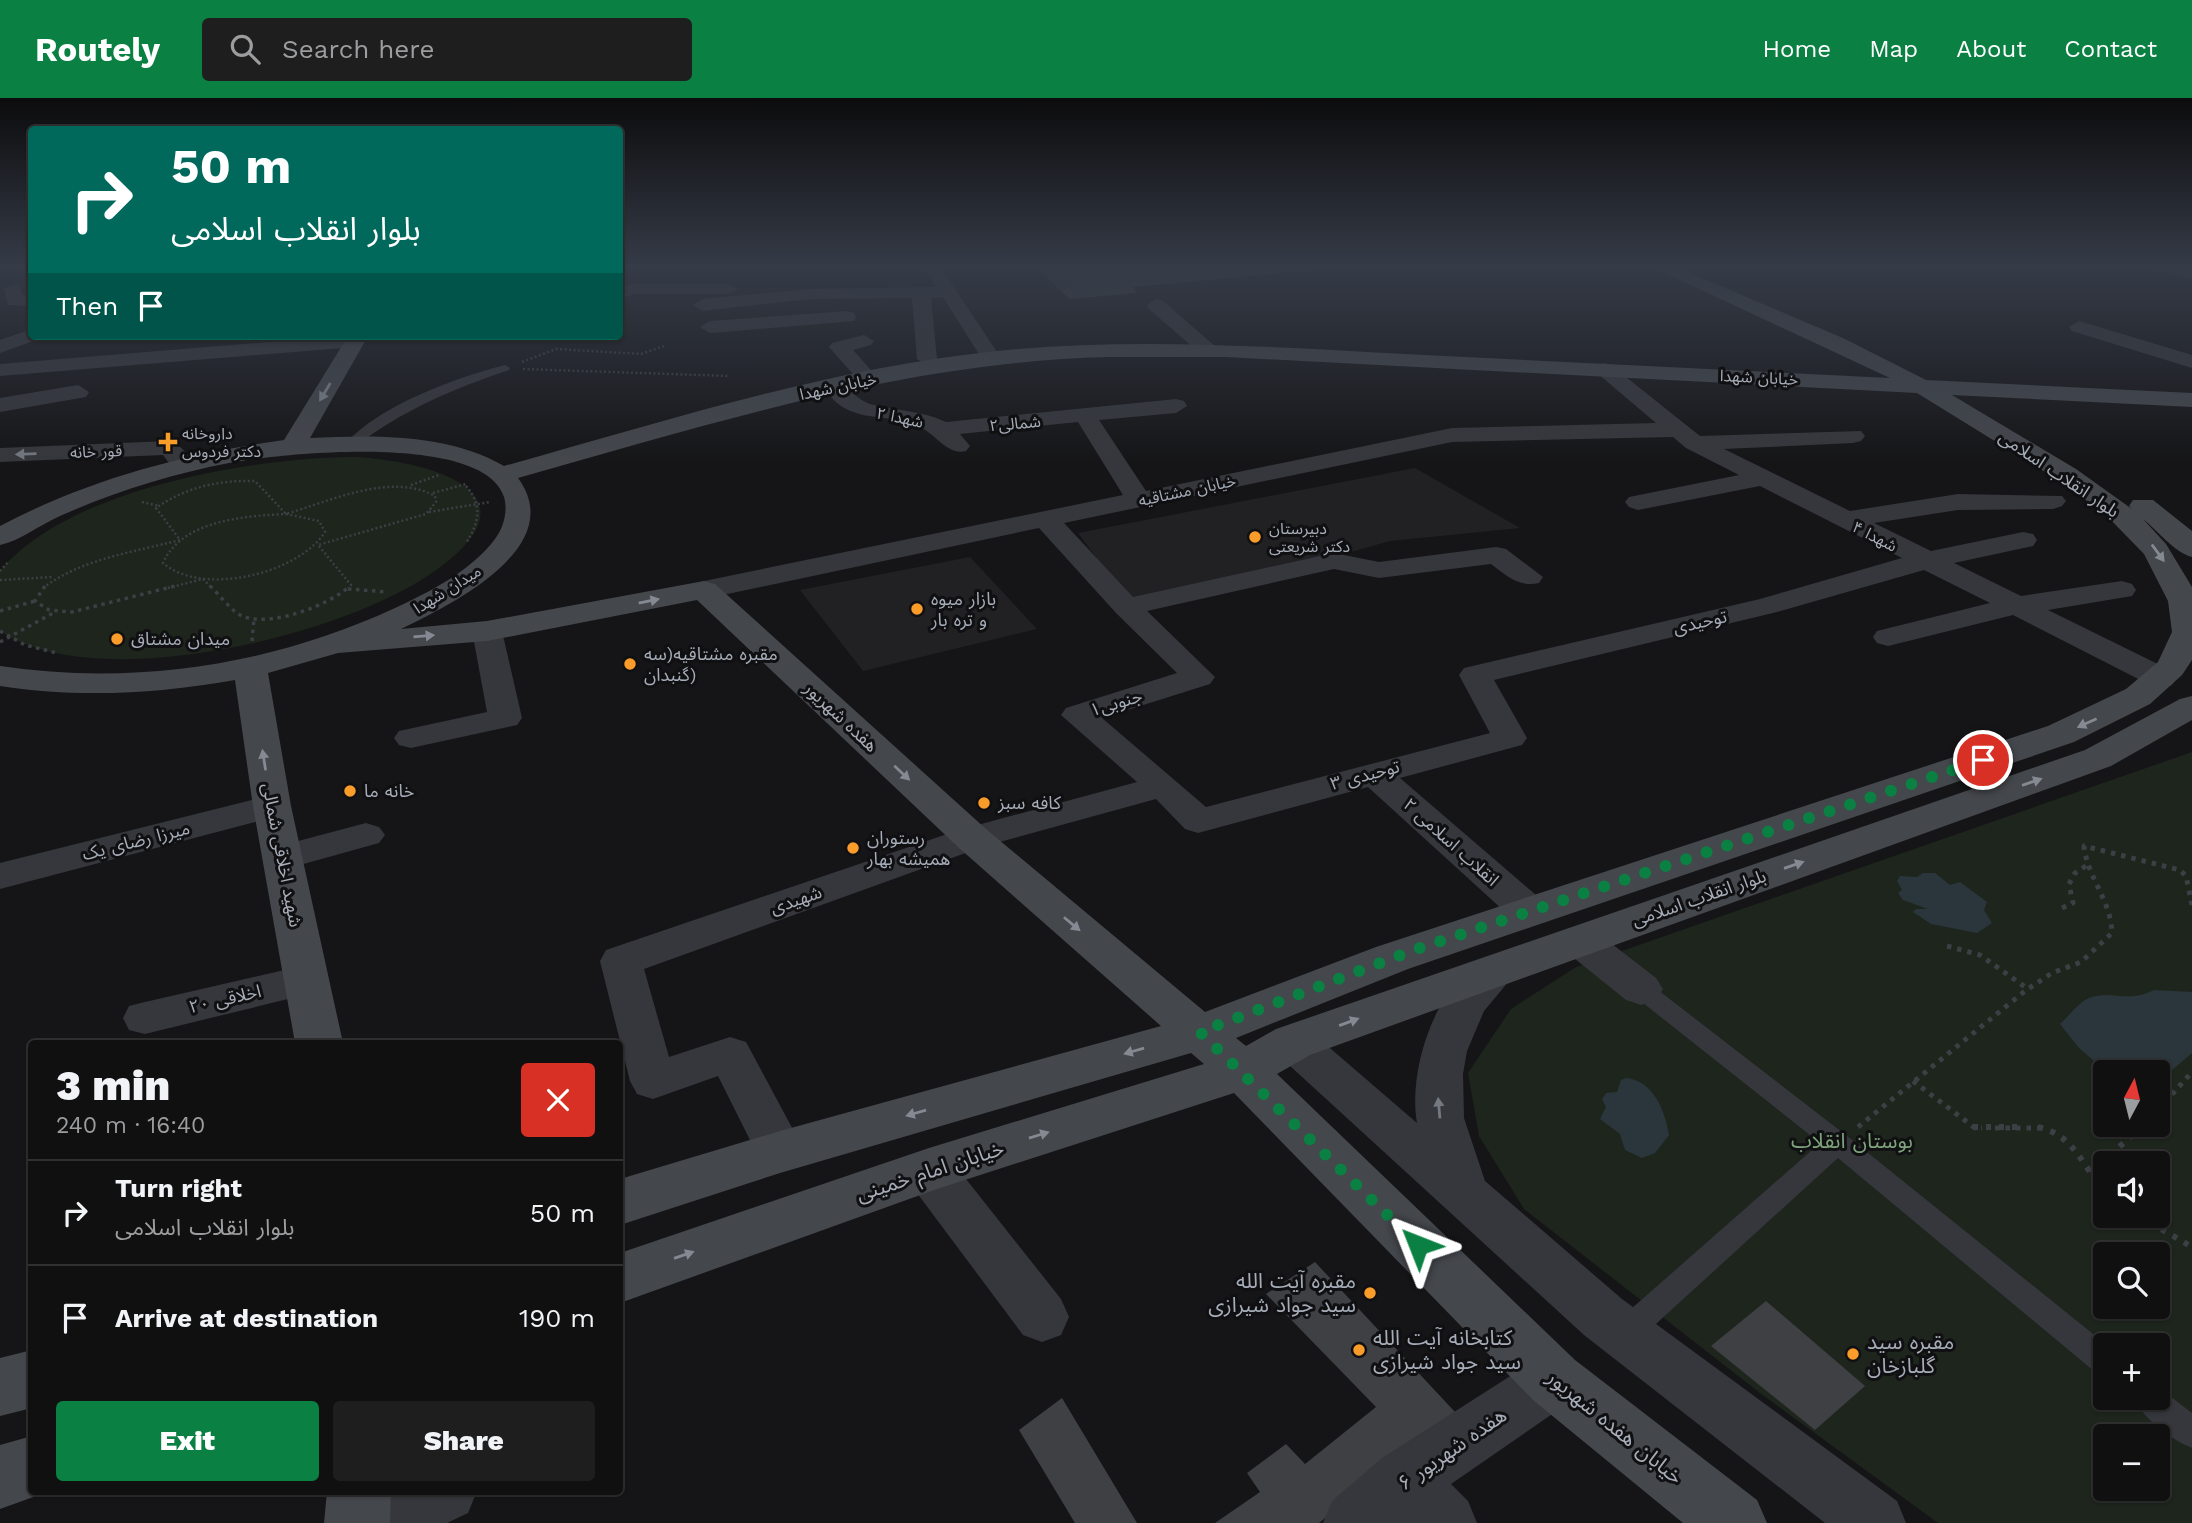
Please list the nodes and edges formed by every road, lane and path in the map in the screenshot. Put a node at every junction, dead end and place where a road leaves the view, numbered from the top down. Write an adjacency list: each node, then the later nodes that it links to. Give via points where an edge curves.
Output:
1 (919, 332): 15 (street)
2 (974, 332): 13 (street)
3 (1187, 332): 12 (street)
4 (1809, 332): 14 (main road, بلوار انقلاب اسلامی)
5 (2094, 332): 16 (street)
6 (28, 336): 11 (street)
7 (344, 340): 19 (street)
8 (355, 340): 37 (main road, one-way to 37)
9 (864, 341): 21 (street, via 839,347)
10 (664, 346): 17 (path, via 641,354 556,349)
11 (0, 347)
12 (1209, 351): 13 (main road, خیابان شهدا, via 1082,350); 18 (main road, خیابان شهدا)
13 (991, 358): 21 (main road, خیابان شهدا)
14 (1850, 358): 22 (main road, خیابان شهدا); 23 (main road, بلوار انقلاب اسلامی); 24 (main road)
15 (927, 359)
16 (2192, 362)
17 (505, 368): 20 (path); 35 (lane, via 443,388)
18 (1604, 369): 22 (main road, خیابان شهدا); 33 (street, شهدا ۴)
19 (0, 370)
20 (729, 376)
21 (868, 379): 42 (main road, خیابان شهدا)
22 (1808, 380): 32 (main road)
23 (1933, 386): 24 (main road); 32 (main road, بلوار انقلاب اسلامی)
24 (2011, 390): 27 (main road)
25 (78, 392): 29 (street)
26 (838, 392): 36 (street, شهدا ۲, via 861,409 917,417)
27 (2087, 394): 28 (main road); 32 (main road, via 2036,395 2012,401 2006,410)
28 (2192, 400)
29 (0, 405)
30 (1177, 406): 31 (street, شمالی۲)
31 (1086, 417): 36 (street, شمالی۲); 46 (street)
32 (2005, 429): 54 (main road, بلوار انقلاب اسلامی, via 2099,477); 85 (main road, بلوار انقلاب اسلامی, one-way to 85, via 2130,521 2160,551 2177,583 2189,630 2174,664)
33 (1684, 436): 34 (street, خیابان مشتاقیه); 43 (street, شهدا ۴); 46 (street, خیابان مشتاقیه, via 1452,435)
34 (1853, 436)
35 (342, 437): 37 (main road); 42 (main road, via 438,451)
36 (950, 438)
37 (292, 447): 39 (main road)
38 (0, 455): 39 (street, قور خانه, one-way to 38, via 169,448)
39 (184, 466): 55 (main road, via 93,493)
40 (438, 470): 41 (path)
41 (445, 473)
42 (500, 475): 45 (main road)
43 (1762, 478): 48 (street); 53 (street, شهدا ۴)
44 (459, 480): 49 (path)
45 (517, 498): 49 (path); 80 (main road, میدان شهدا, via 517,522 511,536 467,580 404,615)
46 (1139, 500): 52 (street, خیابان مشتاقیه)
47 (2053, 501): 53 (street, via 1958,502)
48 (1638, 502)
49 (478, 504): 50 (path); 59 (path, via 477,524)
50 (428, 512): 51 (path, via 436,502 433,493 402,485); 58 (path)
51 (286, 514): 56 (path, via 238,519); 56 (path, via 255,481 201,487 156,508); 58 (path, via 310,517 324,526 324,538)
52 (1046, 520): 66 (street, خیابان مشتاقیه); 72 (street, جنوبی۱)
53 (1844, 520): 60 (street, شهدا ۴)
54 (2187, 536)
55 (5, 540): 61 (path)
56 (180, 540): 62 (path); 64 (path, via 164,556 166,569)
57 (2023, 540): 60 (street, توحیدی)
58 (318, 545): 64 (path, via 295,560 260,572); 64 (path, via 351,585 336,597 304,610 274,617 242,617)
59 (464, 546)
60 (1924, 561): 71 (street, شهدا ۴); 83 (street, توحیدی, via 1767,606)
61 (0, 571)
62 (54, 577): 65 (path); 70 (path, via 38,590)
63 (1529, 577): 72 (street, via 1496,555 1378,570 1334,561)
64 (203, 579): 74 (path, via 72,612)
65 (0, 580)
66 (704, 590): 76 (main road, one-way to 66); 92 (main road, هفده شهریور, one-way to 92)
67 (2122, 590): 71 (street)
68 (399, 592): 69 (path)
69 (387, 598)
70 (35, 601): 73 (path); 74 (path)
71 (2014, 606): 78 (street); 85 (street, شهدا ۴)
72 (1126, 607): 89 (street, جنوبی۱, via 1199,677 1078,715)
73 (0, 611)
74 (55, 611): 77 (path)
75 (0, 631): 77 (path)
76 (487, 631): 80 (main road, one-way to 76); 87 (street, via 505,718)
77 (9, 637): 79 (path); 82 (path)
78 (1888, 638)
79 (0, 642)
80 (332, 644): 81 (main road, میدان شهدا)
81 (251, 651): 84 (main road, میدان شهدا, via 121,684 44,683); 90 (main road, شهید اخلاقی شمالی, one-way to 81)
82 (67, 655)
83 (1475, 675): 88 (street, توحیدی ۳, via 1510,738)
84 (0, 676)
85 (2161, 678): 98 (main road, بلوار انقلاب اسلامی, one-way to 98, via 2129,701 2061,734)
86 (2192, 706): 99 (main road, بلوار انقلاب اسلامی, one-way to 86, via 2098,758)
87 (411, 738)
88 (1373, 773): 89 (street, توحیدی ۳, via 1198,821); 98 (street, انقلاب اسلامی ۲)
89 (1163, 786): 92 (street)
90 (272, 807): 93 (main road, شهید اخلاقی شمالی); 95 (street, میرزا رضای یک)
91 (366, 835): 93 (street)
92 (972, 838): 106 (main road, هفده شهریور, one-way to 106); 115 (street, شهیدی, via 621,961 653,1081 730,1054)
93 (282, 858): 102 (main road, شهید اخلاقی شمالی)
94 (2089, 864): 96 (path, via 2084,846 2180,870 2186,876); 97 (path, via 2075,873 2069,884 2073,903); 104 (path, via 2113,914 2112,933 2081,962)
95 (0, 876)
96 (2192, 905)
97 (2062, 908)
98 (1529, 911): 106 (main road, بلوار انقلاب اسلامی)
99 (1579, 940): 101 (main road, بلوار انقلاب اسلامی); 103 (street)
100 (1947, 946): 104 (path, via 1982,955)
101 (1498, 969): 108 (main road, بلوار انقلاب اسلامی, one-way to 101); 119 (street, one-way to 101, via 1445,1150 1438,1076 1466,1003)
102 (306, 980): 105 (street, اخلاقی ۲۰); 107 (main road, شهید اخلاقی شمالی)
103 (1641, 989): 114 (lane)
104 (2028, 989): 111 (path)
105 (145, 1018)
106 (1200, 1032): 109 (main road, خیابان هفده شهریور); 115 (main road, one-way to 115)
107 (318, 1040)
108 (1293, 1042): 109 (main road, بلوار انقلاب اسلامی); 119 (street)
109 (1243, 1071): 116 (main road, خیابان امام خمینی, one-way to 109); 128 (main road, خیابان هفده شهریور)
110 (2192, 1072): 112 (path)
111 (1913, 1081): 114 (path); 117 (path, via 1975,1128 2028,1124 2048,1130 2071,1144)
112 (2170, 1097)
113 (2129, 1138): 117 (path)
114 (1838, 1143): 125 (lane); 126 (lane)
115 (780, 1152): 120 (main road)
116 (929, 1170): 123 (main road, خیابان امام خمینی, one-way to 116); 124 (street)
117 (2091, 1172): 118 (path)
118 (2093, 1175)
119 (1466, 1196): 125 (street)
120 (623, 1201)
121 (2160, 1228): 122 (path)
122 (2192, 1247)
123 (623, 1277)
124 (1042, 1317)
125 (1625, 1334): 142 (street)
126 (2093, 1352)
127 (28, 1379): 129 (main road)
128 (1554, 1380): 134 (street, هفده شهریور ۶); 141 (main road, خیابان هفده شهریور)
129 (0, 1387)
130 (2164, 1410): 131 (lane)
131 (2192, 1433)
132 (28, 1468): 133 (main road)
133 (0, 1477)
134 (1404, 1480): 139 (street, هفده شهریور ۶); 140 (street)
135 (359, 1495): 137 (main road)
136 (438, 1495): 138 (street)
137 (357, 1523)
138 (382, 1523)
139 (1354, 1523)
140 (1446, 1523)
141 (1734, 1523)
142 (1875, 1523)

